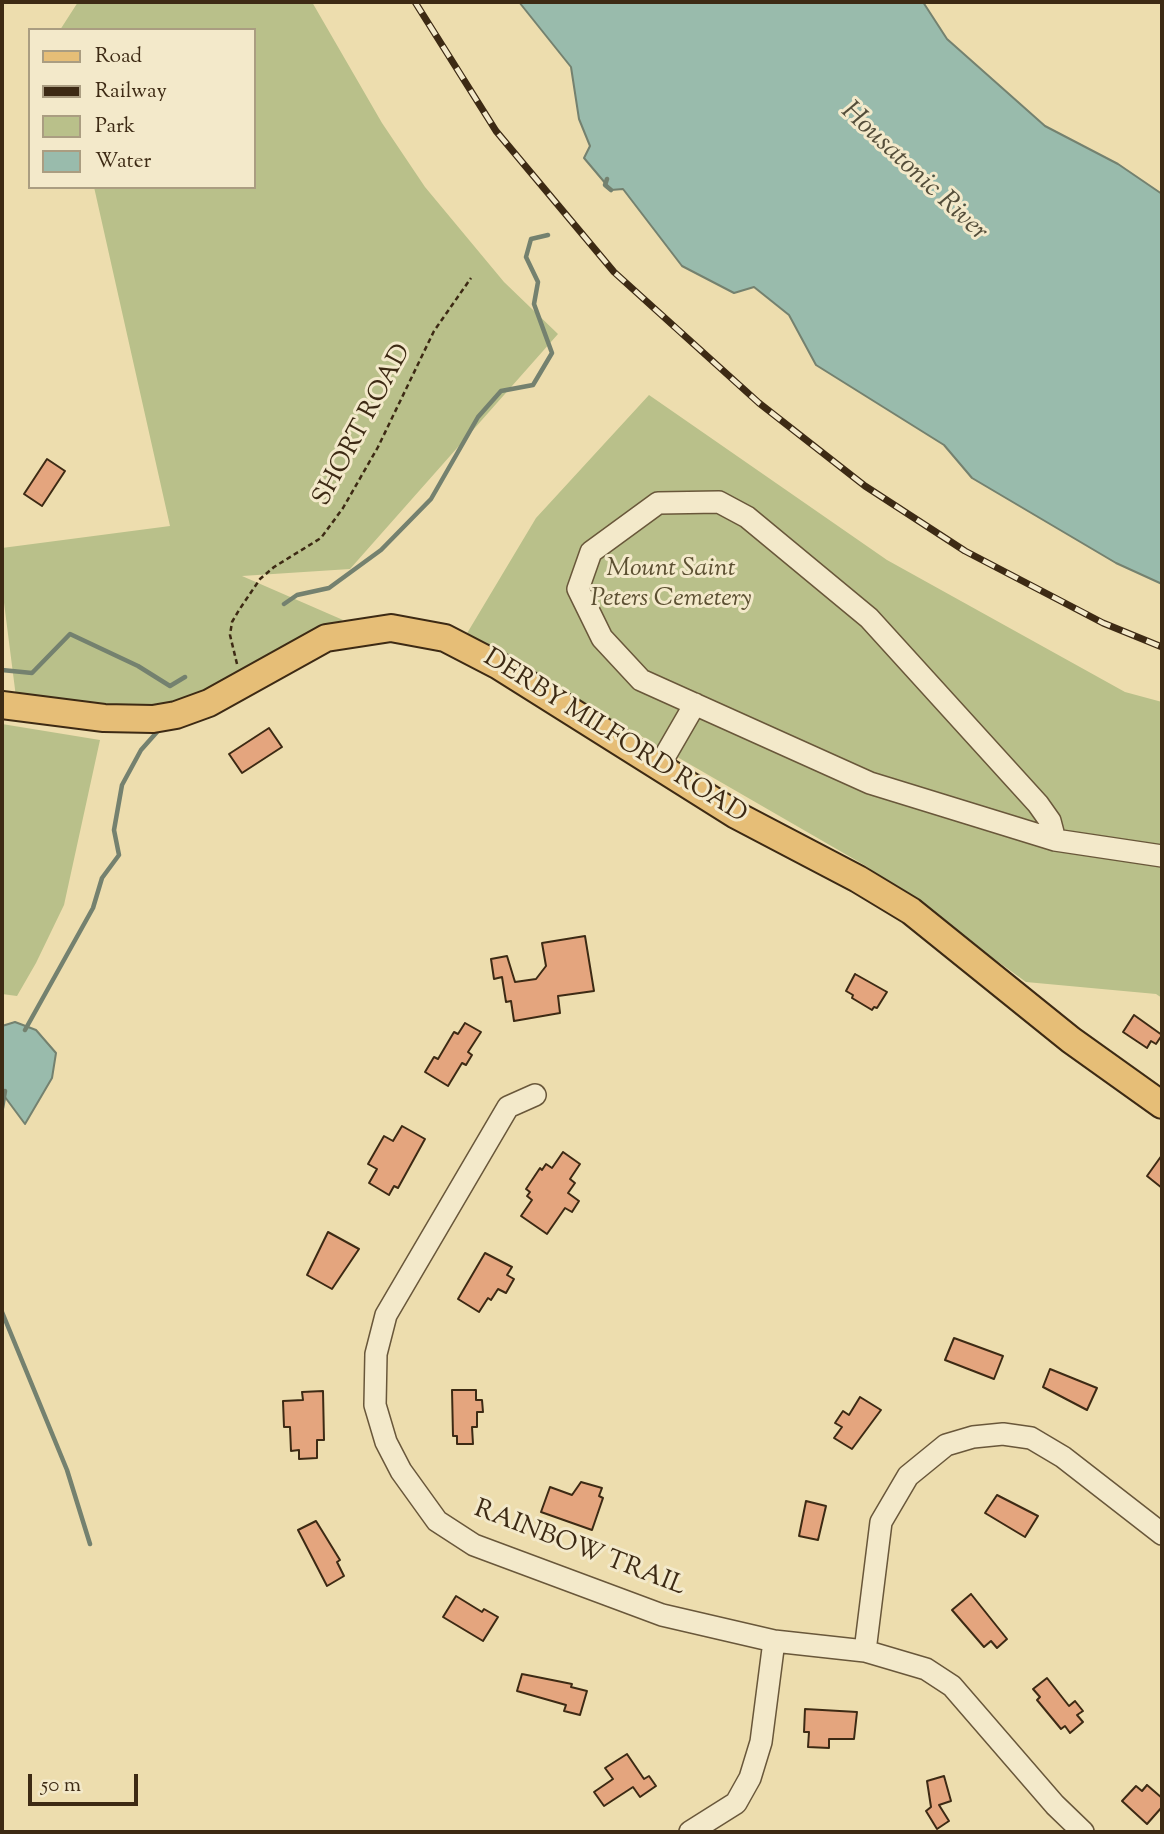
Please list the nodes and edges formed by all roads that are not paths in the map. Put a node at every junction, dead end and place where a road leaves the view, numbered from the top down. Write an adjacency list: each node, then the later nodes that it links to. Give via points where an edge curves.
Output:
1 (2, 705): 3 (main road, DERBY MILFORD ROAD, via 104,718 153,719 192,710 326,638 391,628 425,632 471,650)
2 (695, 705): 3 (street); 4 (street, via 870,783); 4 (street, via 641,680 602,638 578,589 591,552 658,503 719,502 747,517 869,618 1038,804 1050,821)
3 (659, 768): 7 (main road, DERBY MILFORD ROAD, via 911,911 1061,1032)
4 (1055, 840): 5 (street)
5 (1162, 856)
6 (535, 1095): 9 (street, RAINBOW TRAIL, via 508,1107 386,1315 376,1354 375,1405 386,1442 437,1521 474,1545 662,1615)
7 (1162, 1105)
8 (1162, 1534): 10 (street, via 1063,1457 1031,1438 1003,1434 946,1445 908,1476 881,1522)
9 (774, 1641): 10 (street, RAINBOW TRAIL); 11 (street, via 761,1742 750,1778 736,1803)
10 (865, 1651): 12 (street, RAINBOW TRAIL, via 926,1669 952,1686)
11 (690, 1832)
12 (1083, 1832)

